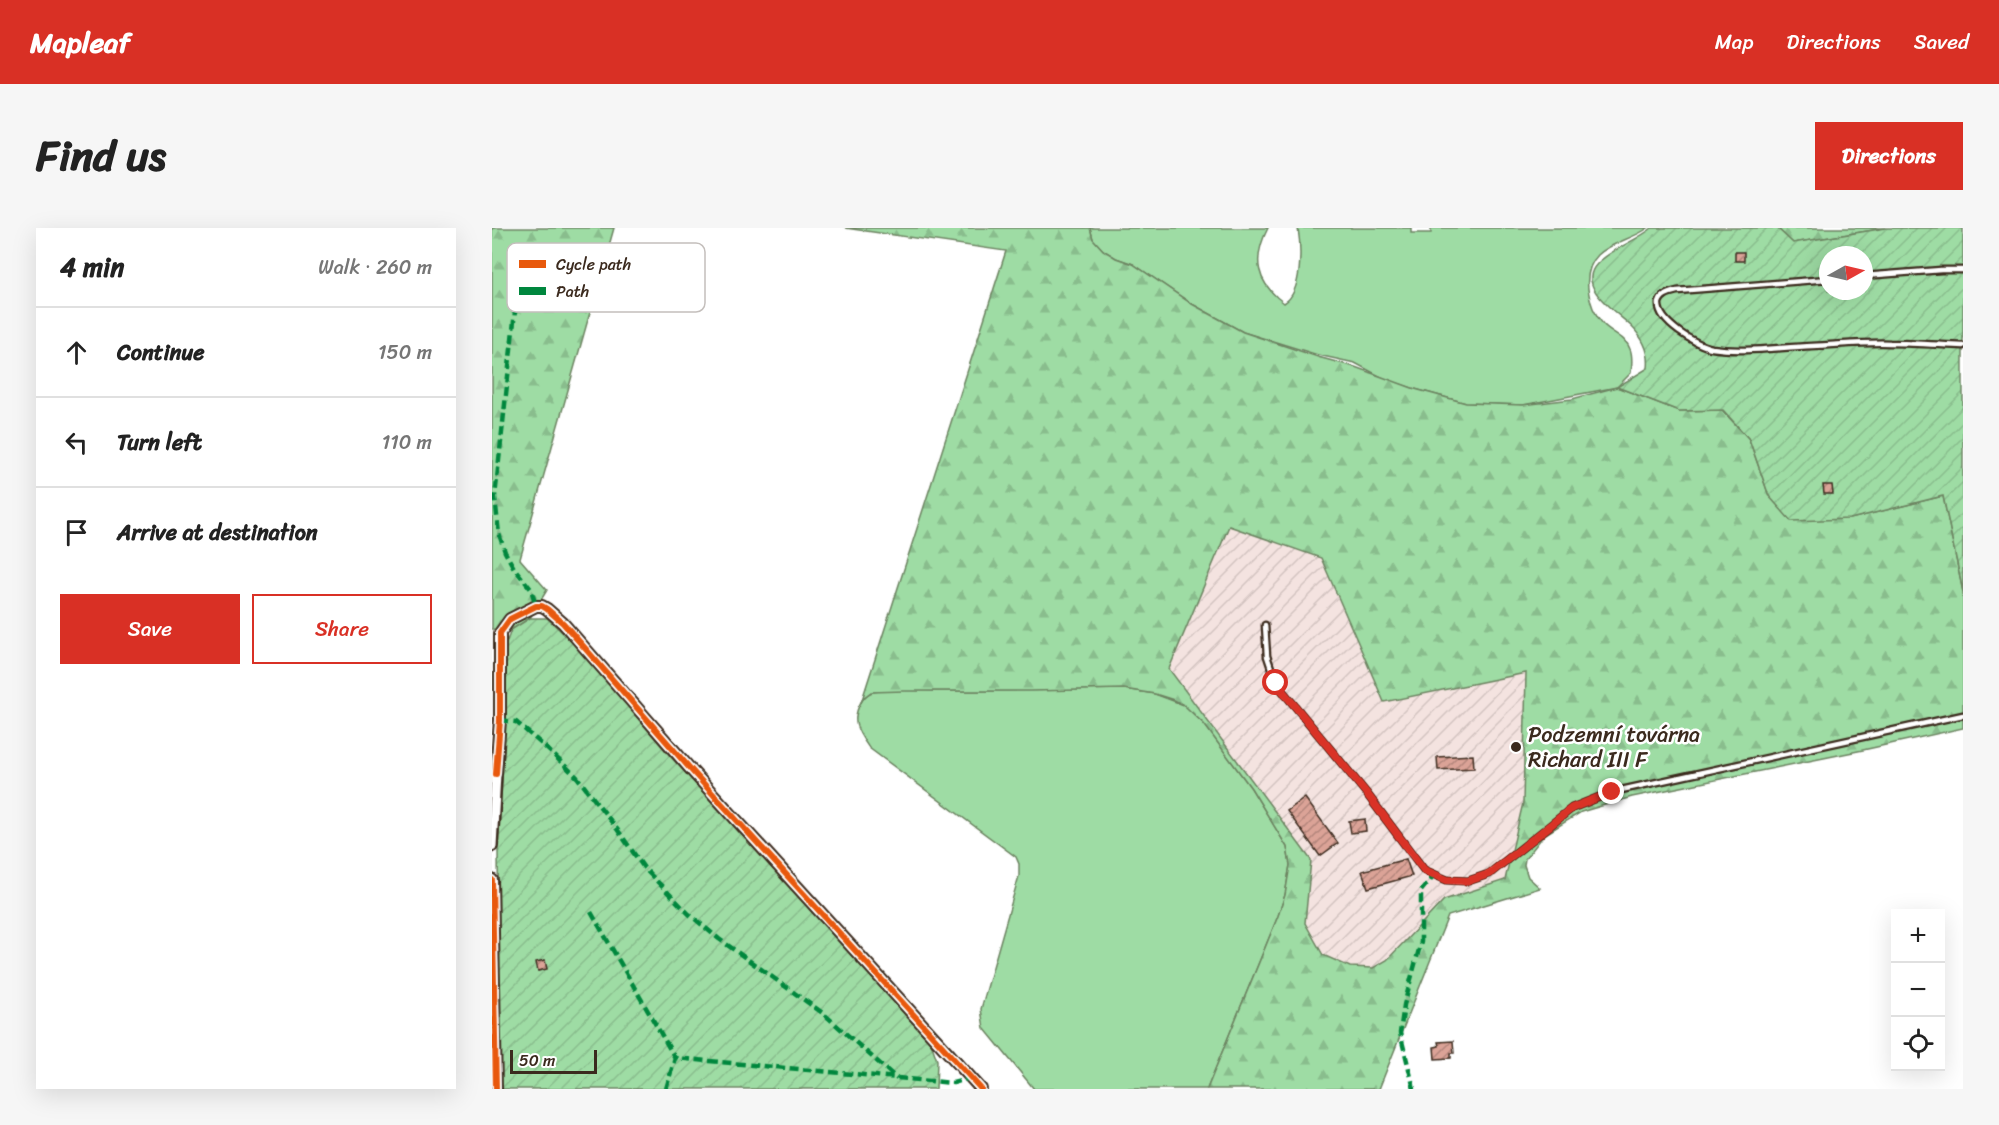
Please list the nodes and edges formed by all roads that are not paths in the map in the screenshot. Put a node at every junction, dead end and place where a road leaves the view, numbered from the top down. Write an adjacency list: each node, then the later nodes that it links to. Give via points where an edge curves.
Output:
1 (1963, 270): 2 (lane)
2 (1873, 275)
3 (1819, 280): 4 (lane, via 1677,291 1660,299 1659,307 1682,335 1712,348 1888,343)
4 (1963, 346)
5 (1265, 625): 6 (lane, via 1267,656 1276,683 1424,870 1447,880 1468,881 1489,874 1572,808 1612,792)
6 (1963, 715)
7 (494, 774): 8 (street); 11 (street, via 500,720 500,633 510,619 542,606 563,623)
8 (492, 846)
9 (492, 880): 10 (street)
10 (496, 1089)
11 (981, 1089)

